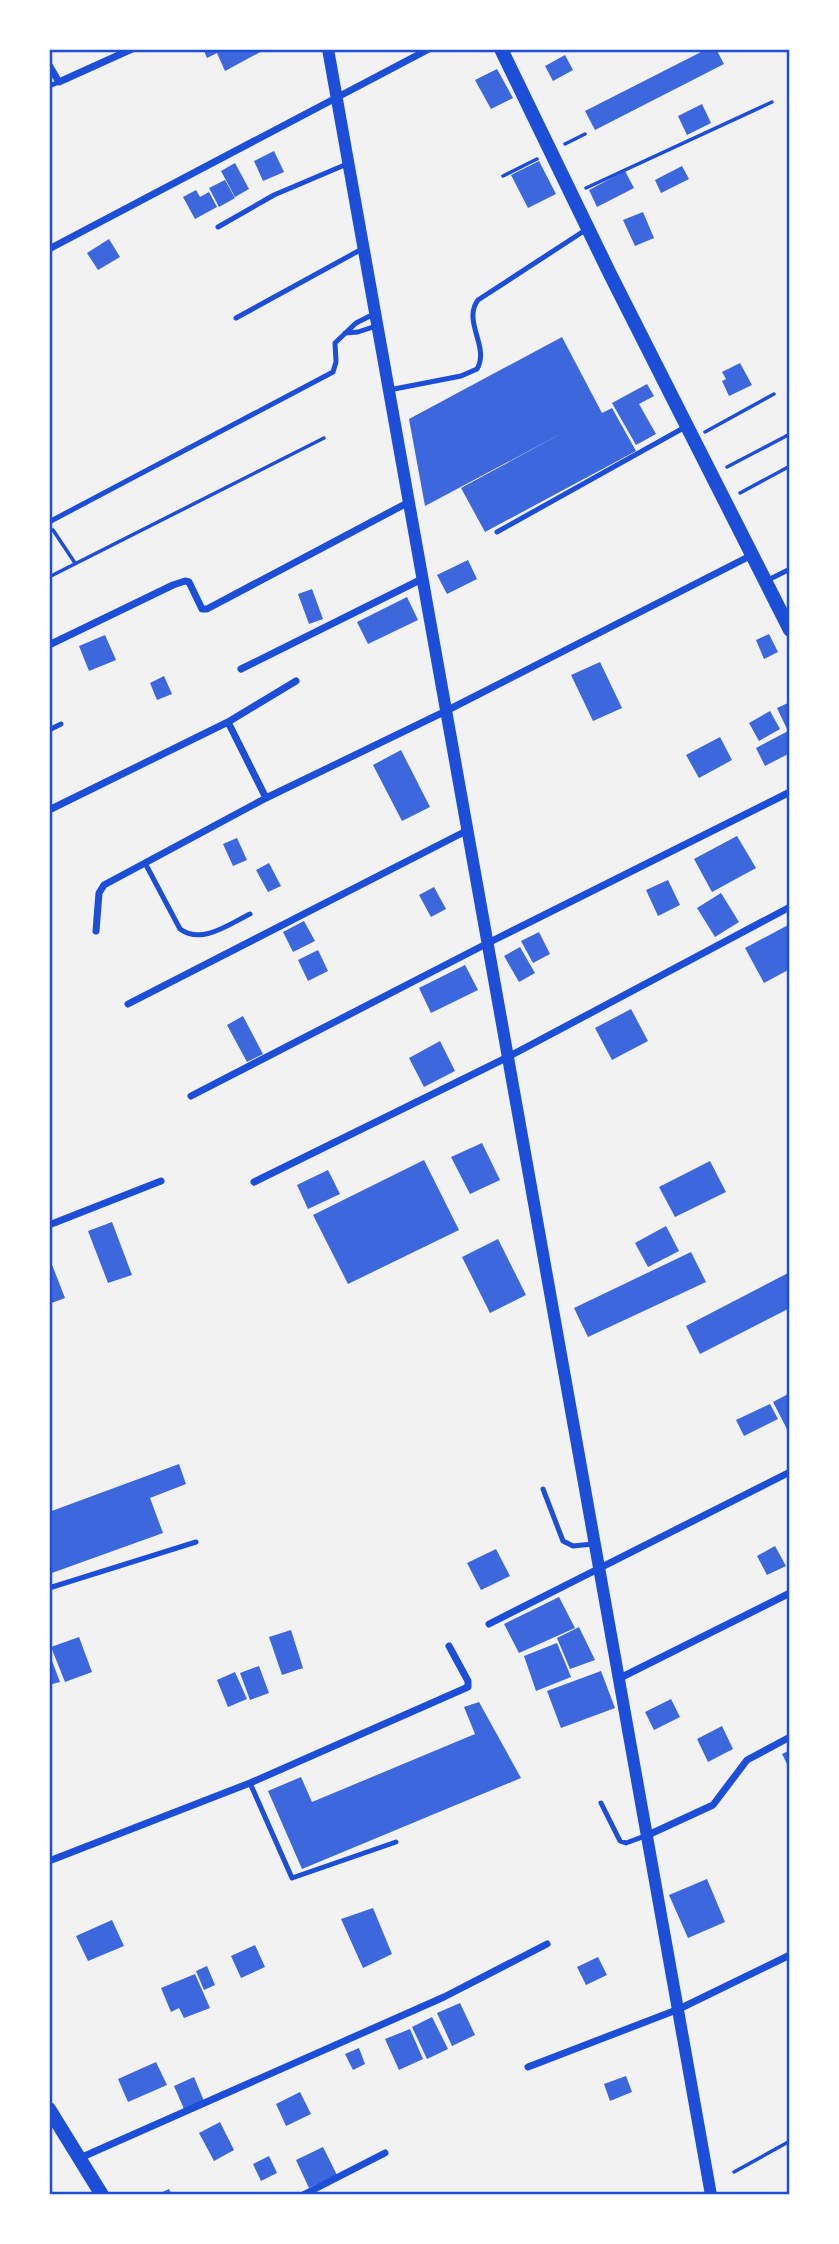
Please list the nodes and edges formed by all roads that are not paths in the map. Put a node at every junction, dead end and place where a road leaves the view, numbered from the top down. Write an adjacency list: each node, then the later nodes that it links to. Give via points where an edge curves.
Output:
1 (132, 49): 6 (street)
2 (328, 49): 8 (street)
3 (429, 49): 8 (street)
4 (500, 49): 11 (main road)
5 (49, 65): 6 (street)
6 (58, 82): 7 (lane)
7 (49, 86)
8 (337, 100): 9 (street); 13 (street)
9 (348, 164): 10 (lane, via 274,195); 12 (street)
10 (218, 227)
11 (588, 228): 17 (lane, via 478,300 473,310 482,355 477,369); 18 (main road)
12 (363, 248): 14 (lane); 15 (street)
13 (49, 249)
14 (236, 318)
15 (376, 320): 16 (lane, via 358,332); 16 (lane, via 356,323); 17 (street)
16 (345, 333): 20 (lane, via 335,343 333,372)
17 (389, 390): 19 (street)
18 (690, 432): 21 (lane); 22 (main road)
19 (409, 502): 24 (street); 27 (street, via 207,609 202,609 186,580)
20 (49, 522)
21 (497, 532)
22 (753, 555): 25 (main road); 30 (street)
23 (790, 569): 25 (lane)
24 (422, 579): 28 (street); 30 (street)
25 (766, 581): 26 (main road)
26 (790, 630)
27 (49, 645)
28 (241, 669)
29 (296, 681): 31 (street)
30 (446, 711): 35 (street); 37 (street)
31 (228, 722): 35 (street); 36 (street)
32 (61, 724): 33 (lane)
33 (49, 730)
34 (790, 792): 42 (street)
35 (266, 798): 38 (street)
36 (50, 807)
37 (468, 830): 42 (street); 43 (street)
38 (145, 863): 40 (lane, via 186,933 208,934); 41 (street, via 101,888)
39 (790, 907): 44 (street)
40 (250, 914)
41 (96, 931)
42 (488, 943): 44 (street); 45 (street)
43 (128, 1004)
44 (508, 1057): 47 (street); 52 (street)
45 (191, 1096)
46 (161, 1181): 48 (street)
47 (254, 1182)
48 (49, 1225)
49 (790, 1472): 53 (street)
50 (543, 1489): 52 (lane, via 563,1541 573,1546)
51 (196, 1542): 54 (lane)
52 (596, 1544): 53 (street)
53 (600, 1570): 56 (street); 58 (street)
54 (49, 1588)
55 (790, 1593): 58 (street)
56 (489, 1624)
57 (449, 1646): 60 (street, via 468,1687)
58 (620, 1678): 62 (street)
59 (790, 1737): 62 (street, via 747,1760 713,1805)
60 (250, 1783): 63 (lane, via 292,1878); 64 (street)
61 (601, 1803): 62 (lane, via 620,1842)
62 (648, 1835): 67 (street)
63 (396, 1842)
64 (49, 1861)
65 (547, 1944): 71 (street, via 444,1997)
66 (790, 1955): 67 (street)
67 (679, 2009): 68 (street); 74 (street)
68 (528, 2067)
69 (49, 2109): 71 (main road)
70 (385, 2153): 73 (street)
71 (80, 2158): 72 (main road)
72 (103, 2195)
73 (303, 2195)
74 (711, 2195)

